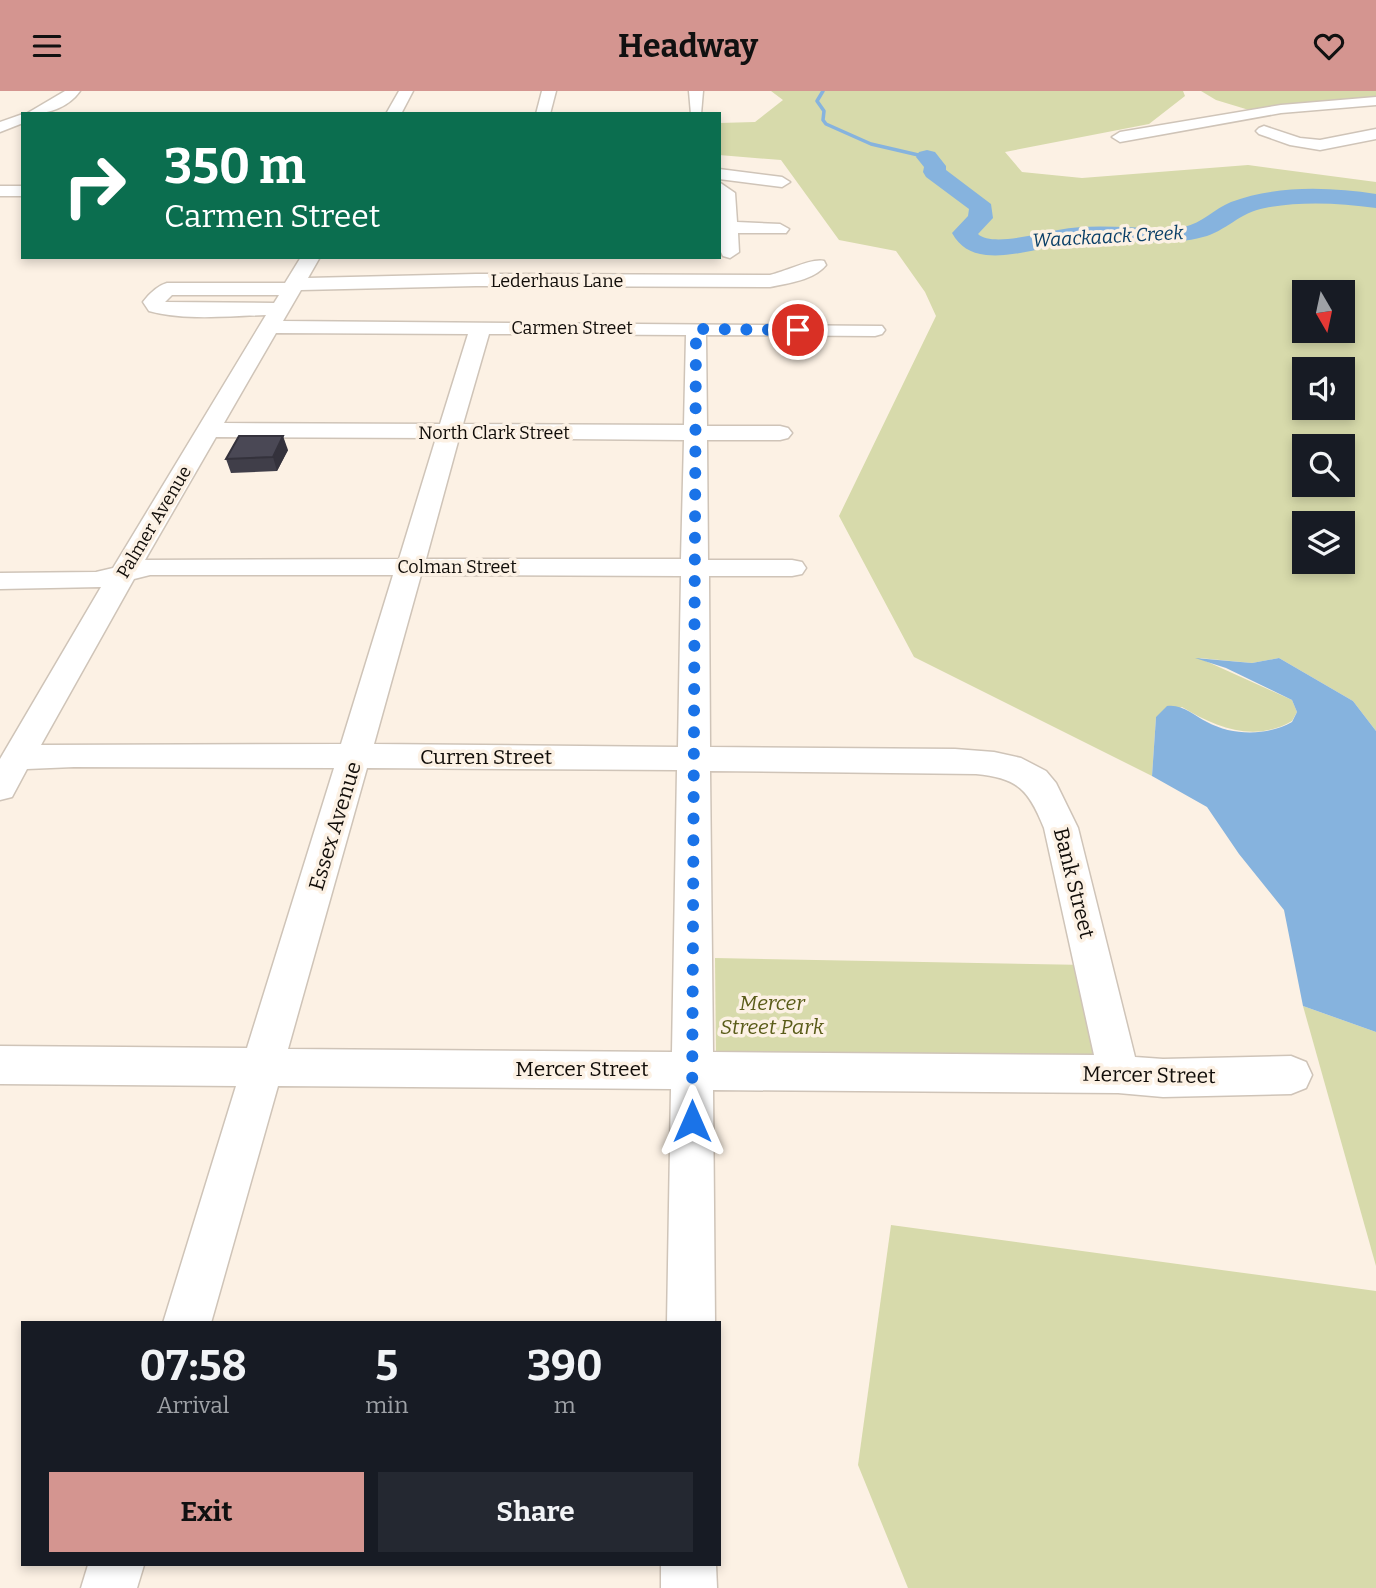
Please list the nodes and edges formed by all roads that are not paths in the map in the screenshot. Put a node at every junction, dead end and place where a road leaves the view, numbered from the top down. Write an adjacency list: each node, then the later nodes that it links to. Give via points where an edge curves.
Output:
1 (73, 91): 8 (street)
2 (406, 91): 9 (street)
3 (550, 91): 10 (street)
4 (696, 91): 7 (street)
5 (1376, 101): 6 (street)
6 (1311, 106): 12 (street); 14 (street)
7 (696, 111)
8 (37, 112)
9 (394, 112)
10 (543, 112)
11 (21, 119): 13 (street)
12 (1223, 120): 14 (street, via 1227,126); 17 (street)
13 (0, 127): 15 (street)
14 (1264, 131): 16 (street, via 1313,145)
15 (21, 133)
16 (1376, 134)
17 (1121, 137)
18 (721, 174): 19 (street)
19 (782, 182)
20 (721, 188): 23 (street, via 736,206)
21 (0, 191): 22 (street)
22 (21, 191)
23 (730, 227): 24 (street); 25 (street)
24 (780, 229)
25 (725, 252): 26 (street)
26 (751, 253)
27 (310, 259): 29 (street, Palmer Avenue)
28 (817, 265): 29 (street, Lederhaus Lane, via 770,281 476,280)
29 (283, 302): 29 (street, via 187,310 156,307 153,302 167,289); 30 (street, Carmen Street); 33 (street, Palmer Avenue)
30 (480, 328): 31 (street, Carmen Street); 34 (street, Essex Avenue)
31 (696, 329): 32 (street, Carmen Street); 35 (street)
32 (874, 330)
33 (208, 430): 34 (street, North Clark Street); 40 (street, Palmer Avenue)
34 (451, 432): 35 (street, North Clark Street); 37 (street, Essex Avenue)
35 (696, 433): 36 (street, North Clark Street); 38 (street)
36 (780, 433)
37 (410, 567): 38 (street, Colman Street); 40 (street, Colman Street, via 175,566); 42 (street, Essex Avenue)
38 (695, 568): 39 (street, Colman Street); 44 (street)
39 (792, 568)
40 (123, 574): 41 (street, Colman Street, via 78,581); 43 (street, Palmer Avenue)
41 (0, 581)
42 (355, 756): 43 (street, Curren Street); 44 (street, Curren Street); 48 (street, Essex Avenue)
43 (17, 758): 46 (street, Palmer Avenue)
44 (694, 759): 45 (street, Curren Street); 49 (street)
45 (955, 761): 50 (street, Bank Street, via 1012,767 1041,785 1051,799)
46 (0, 788)
47 (0, 1065): 48 (street, Mercer Street)
48 (262, 1067): 49 (street, Mercer Street); 52 (street, Essex Avenue)
49 (692, 1070): 50 (street, Mercer Street); 53 (street)
50 (1118, 1074): 51 (street, Mercer Street, via 1163,1079)
51 (1291, 1076)
52 (188, 1321)
53 (691, 1321)
54 (116, 1566): 56 (street)
55 (689, 1566): 57 (street)
56 (109, 1588)
57 (689, 1588)

